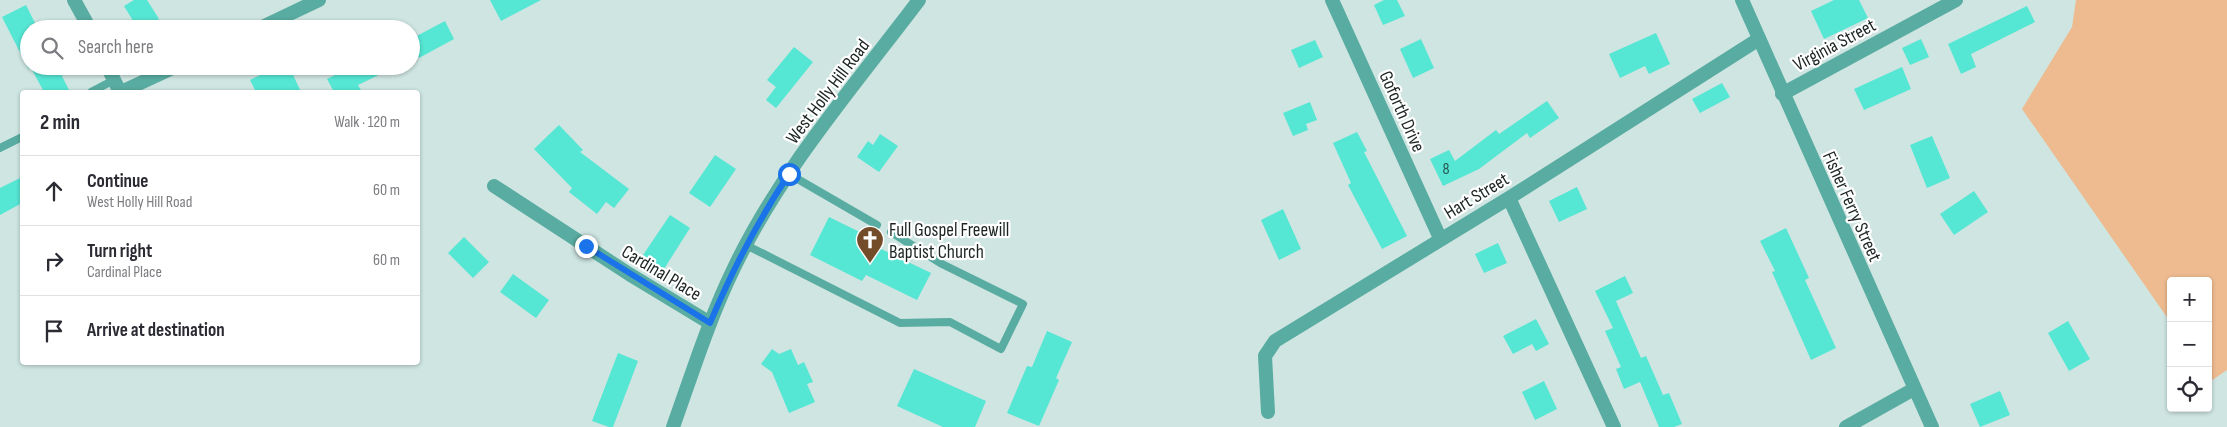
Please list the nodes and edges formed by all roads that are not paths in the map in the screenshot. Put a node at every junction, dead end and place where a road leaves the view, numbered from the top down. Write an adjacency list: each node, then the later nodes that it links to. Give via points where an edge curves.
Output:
1 (74, 0): 7 (street)
2 (319, 0): 8 (street)
3 (919, 0): 17 (street, West Holly Hill Road)
4 (1332, 0): 22 (street, Goforth Drive)
5 (1742, 0): 9 (street, Fisher Ferry Street)
6 (1956, 0): 14 (street, Virginia Street)
7 (85, 20)
8 (277, 20)
9 (1759, 39): 14 (street, Fisher Ferry Street); 19 (street, Hart Street)
10 (112, 75): 12 (street)
11 (153, 75): 12 (street)
12 (118, 88): 13 (lane)
13 (104, 90)
14 (1782, 94): 25 (street, Fisher Ferry Street)
15 (20, 138): 16 (lane)
16 (0, 148)
17 (789, 174): 20 (lane); 23 (street, West Holly Hill Road)
18 (494, 186): 24 (street, Cardinal Place, via 628,274)
19 (1509, 198): 22 (street, Hart Street); 28 (street)
20 (877, 225)
21 (891, 232): 23 (lane, via 942,264 1023,304 1001,349 950,322 900,323)
22 (1440, 238): 26 (street, Hart Street, via 1275,341 1264,356)
23 (746, 245): 24 (street, West Holly Hill Road)
24 (710, 323): 27 (street, West Holly Hill Road)
25 (1914, 389): 29 (street); 30 (street, Fisher Ferry Street)
26 (1268, 412)
27 (673, 427)
28 (1614, 427)
29 (1846, 427)
30 (1932, 427)

